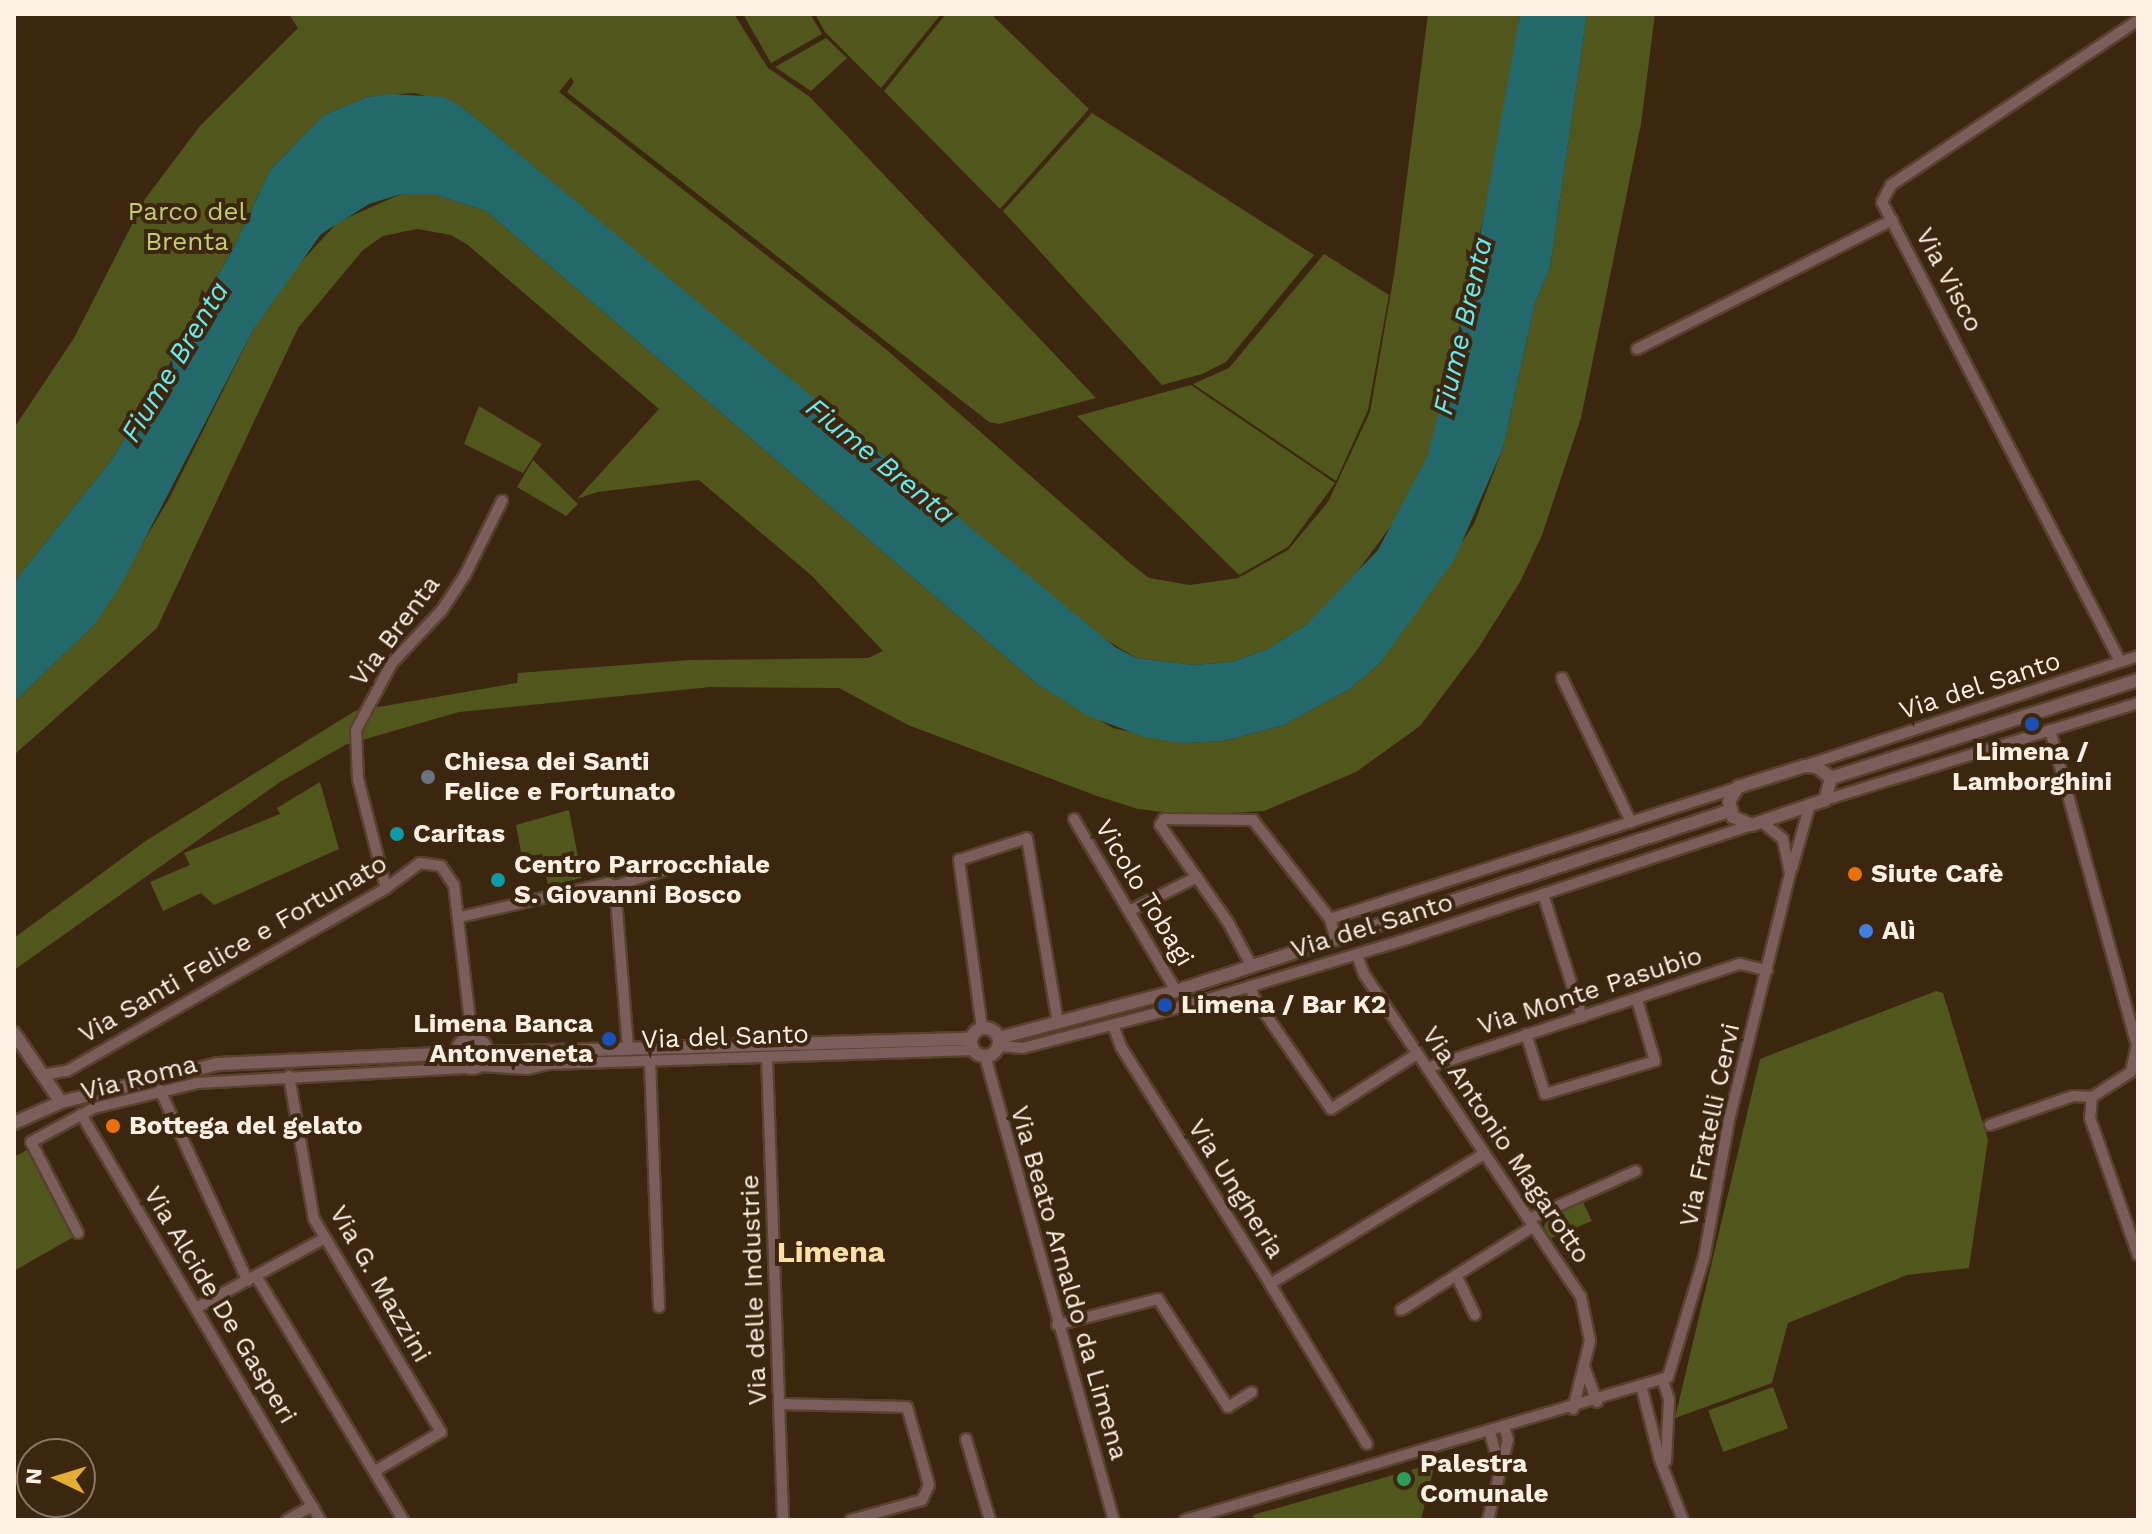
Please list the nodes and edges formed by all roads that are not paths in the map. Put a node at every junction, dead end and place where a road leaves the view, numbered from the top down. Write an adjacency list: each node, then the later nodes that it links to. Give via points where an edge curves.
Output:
1 (2138, 20): 2 (street, Via Visco, via 1891,185 1882,202)
2 (1892, 220): 3 (street); 6 (street, Via Visco)
3 (1637, 349)
4 (502, 501): 27 (street, Via Brenta, via 465,575 442,610 392,663 356,730 358,779)
5 (2138, 656): 6 (street, Via del Santo)
6 (2120, 661): 12 (street, Via del Santo)
7 (1562, 678): 20 (street)
8 (2138, 680): 11 (street)
9 (2138, 703): 10 (street, Via del Santo)
10 (2050, 730): 13 (street, Via del Santo); 58 (street)
11 (1910, 753): 13 (street); 14 (street)
12 (1805, 766): 14 (street); 15 (street, Via del Santo)
13 (1916, 772): 16 (street, Via del Santo)
14 (1831, 778): 16 (street)
15 (1738, 787): 18 (street); 20 (street, Via del Santo)
16 (1825, 800): 17 (street, Via del Santo)
17 (1809, 808): 21 (street, Via del Santo); 23 (street, Via Fratelli Cervi)
18 (1729, 811): 21 (street); 29 (street)
19 (1074, 819): 30 (street, Vicolo Tobagi)
20 (1631, 822): 25 (street, Via del Santo)
21 (1758, 824): 23 (street, Via Fratelli Cervi, via 1783,839); 28 (street, Via del Santo)
22 (668, 869): 26 (street)
23 (1790, 873): 38 (street, Via Fratelli Cervi)
24 (1197, 877): 30 (street); 32 (street, via 1160,825 1164,819 1253,820); 37 (street)
25 (1462, 877): 29 (street, Via del Santo); 32 (street, Via del Santo)
26 (615, 886): 31 (street, via 608,883); 50 (street)
27 (386, 888): 31 (street, Via Santi Felice e Fortunato, via 420,863 441,866 449,872); 63 (street, Via Santi Felice e Fortunato, via 67,1071)
28 (1543, 894): 35 (street, Via del Santo); 42 (street)
29 (1467, 896): 33 (street)
30 (1129, 911): 40 (street, Vicolo Tobagi)
31 (460, 917): 48 (street)
32 (1330, 919): 34 (street)
33 (1394, 920): 34 (street); 35 (street)
34 (1336, 940): 37 (street)
35 (1400, 941): 36 (street, Via del Santo)
36 (1357, 955): 39 (street, Via del Santo); 54 (street, Via Antonio Magarotto)
37 (1252, 967): 40 (street)
38 (1767, 970): 41 (street, Via Monte Pasubio, via 1740,964); 86 (street, Via Fratelli Cervi, via 1729,1120 1704,1258 1675,1366)
39 (1251, 986): 44 (street, Via del Santo); 54 (street, via 1331,1109)
40 (1176, 991): 43 (street)
41 (1637, 1000): 42 (street, Via Monte Pasubio); 47 (street, via 1655,1061 1545,1094)
42 (1582, 1017): 47 (street, Via Monte Pasubio)
43 (1056, 1024): 45 (street, via 1027,838 959,860); 49 (street)
44 (1113, 1025): 49 (street, Via del Santo, via 1032,1046); 79 (street, Via Ungheria, via 1121,1047)
45 (982, 1028): 49 (street); 51 (street)
46 (14, 1033): 63 (street)
47 (1526, 1034): 61 (street, Via Monte Pasubio)
48 (472, 1038): 52 (street, via 458,1045); 53 (street)
49 (999, 1042): 51 (street)
50 (628, 1048): 51 (street, via 926,1038); 53 (street)
51 (976, 1048): 56 (street, Via del Santo); 84 (street, Via Beato Arnaldo da Limena)
52 (456, 1053): 55 (street); 60 (street)
53 (487, 1053): 59 (street)
54 (1417, 1054): 61 (street, Via Antonio Magarotto)
55 (375, 1056): 62 (street); 67 (street, via 218,1064)
56 (767, 1058): 57 (street, Via del Santo); 90 (street, Via delle Industrie)
57 (650, 1061): 59 (street, Via del Santo, via 527,1069); 80 (street)
58 (2138, 1061): 66 (street, via 2131,1072)
59 (480, 1066): 60 (street, Via Roma)
60 (465, 1068): 62 (street, Via Roma)
61 (1427, 1068): 71 (street, Via Antonio Magarotto)
62 (367, 1072): 64 (street, Via Roma)
63 (47, 1074): 67 (street)
64 (289, 1076): 65 (street, Via Roma); 75 (street, Via G. Mazzini, via 311,1211)
65 (160, 1090): 68 (street, Via Roma); 78 (street)
66 (2092, 1097): 70 (street, via 2073,1096); 76 (street, via 2090,1118)
67 (61, 1102): 69 (street)
68 (81, 1114): 74 (street, Via Roma, via 31,1142); 81 (street, Via Alcide De Gasperi)
69 (14, 1123)
70 (1990, 1125)
71 (1484, 1154): 73 (street, Via Antonio Magarotto); 79 (street, Via Ungheria)
72 (1636, 1171): 73 (street)
73 (1531, 1222): 77 (street); 85 (street, Via Antonio Magarotto, via 1581,1297 1590,1334)
74 (78, 1233)
75 (323, 1239): 78 (street); 97 (street, Via G. Mazzini, via 441,1432)
76 (2138, 1255)
77 (1456, 1275): 82 (street); 83 (street)
78 (252, 1278): 81 (street); 97 (street)
79 (1270, 1284): 95 (street)
80 (659, 1307)
81 (196, 1308): 99 (street, Via Alcide De Gasperi)
82 (1401, 1310)
83 (1475, 1315)
84 (1057, 1325): 88 (street, via 1158,1299 1228,1407); 106 (street, Via Beato Arnaldo da Limena)
85 (1585, 1369): 89 (street); 91 (street, via 1573,1393)
86 (1663, 1381): 87 (street); 98 (street, via 1669,1399)
87 (1642, 1389): 89 (street); 98 (street)
88 (1252, 1392)
89 (1597, 1402): 91 (street)
90 (780, 1404): 103 (street, Via delle Industrie); 104 (street, via 907,1407 929,1485 922,1500)
91 (1573, 1409): 92 (street)
92 (1505, 1429): 93 (street); 96 (street, via 1508,1440)
93 (1490, 1433): 96 (street); 107 (street)
94 (966, 1439): 105 (street)
95 (1367, 1444)
96 (1500, 1470): 108 (street)
97 (375, 1471): 102 (street)
98 (1667, 1479): 109 (street)
99 (312, 1506): 100 (street); 101 (street, Via Alcide De Gasperi)
100 (287, 1520)
101 (320, 1520)
102 (403, 1520)
103 (783, 1520)
104 (851, 1520)
105 (990, 1520)
106 (1114, 1520)
107 (1185, 1520)
108 (1488, 1520)
109 (1683, 1520)

